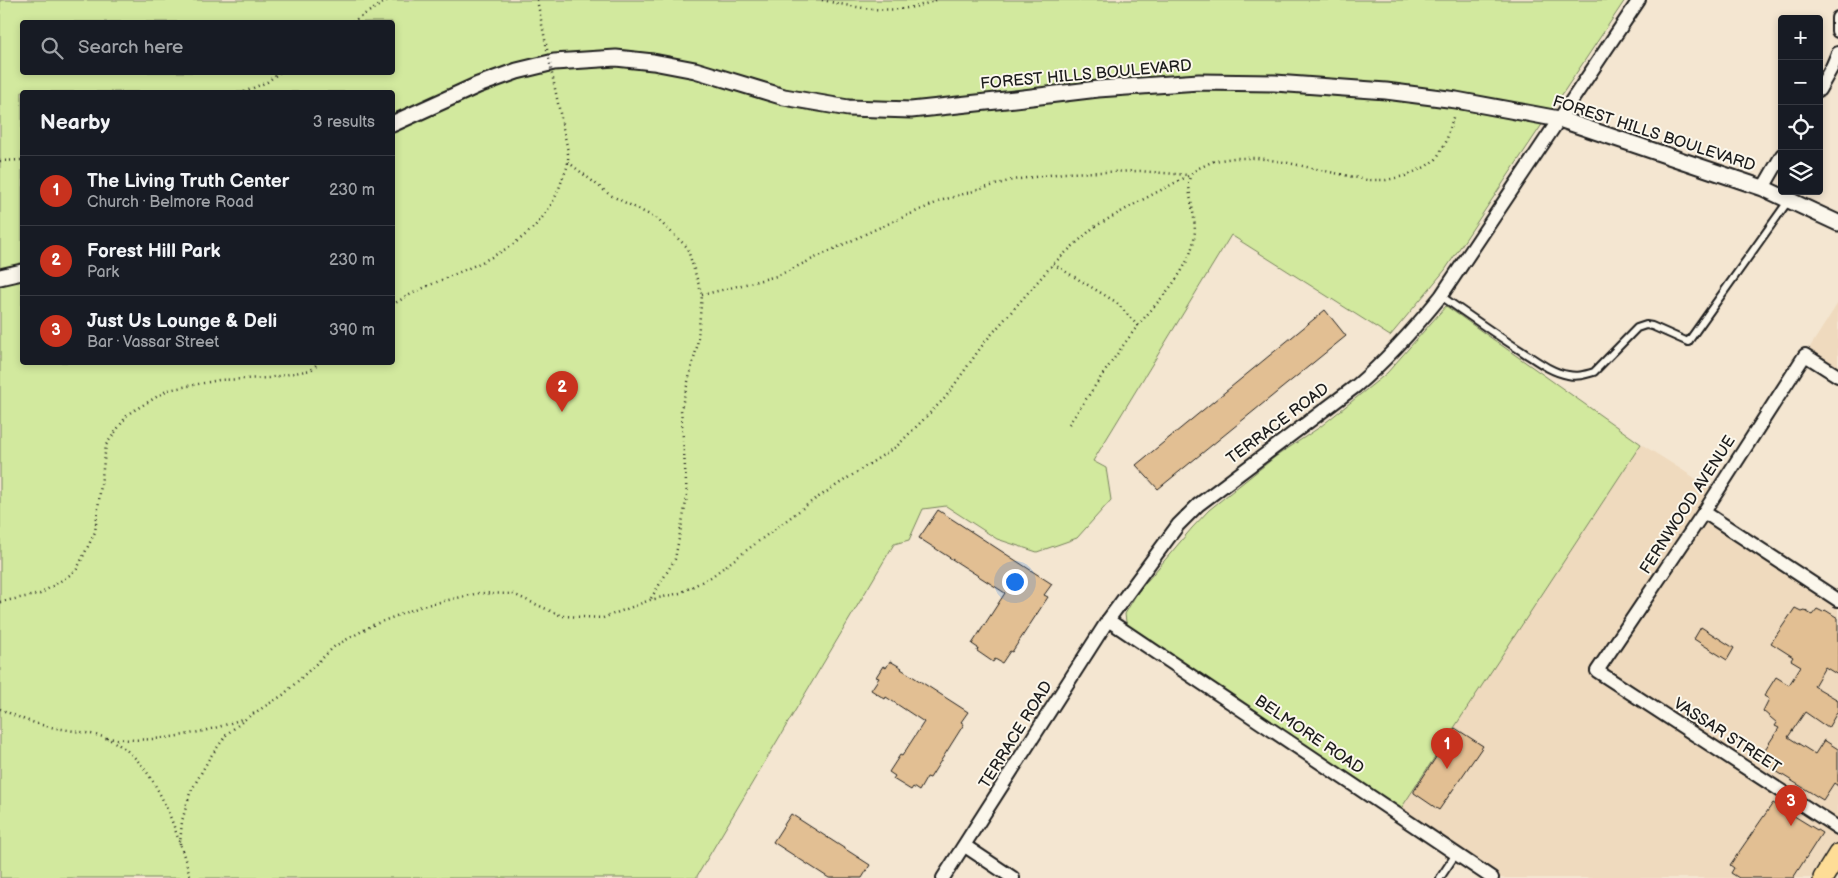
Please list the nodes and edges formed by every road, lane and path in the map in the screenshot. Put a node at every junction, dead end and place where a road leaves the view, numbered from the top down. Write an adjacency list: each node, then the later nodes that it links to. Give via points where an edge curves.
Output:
1 (388, 0): 7 (path)
2 (537, 0): 19 (path, bridge)
3 (822, 0): 4 (path, via 890,11)
4 (936, 0)
5 (1639, 0): 14 (street, TERRACE ROAD)
6 (1838, 18): 8 (street)
7 (355, 20)
8 (1838, 31)
9 (1838, 53): 11 (street)
10 (276, 75): 12 (path)
11 (1823, 83)
12 (248, 90)
13 (1456, 100): 14 (street, FOREST HILLS BOULEVARD); 15 (street, FOREST HILLS BOULEVARD, via 1386,91 1199,82 1098,89 911,110 848,108 784,97 695,70 616,58 554,62 517,71); 20 (path, via 1452,125 1436,159 1405,176 1367,180 1257,158 1214,161)
14 (1559, 119): 21 (street, FOREST HILLS BOULEVARD); 28 (street, TERRACE ROAD)
15 (395, 123)
16 (20, 160): 17 (path)
17 (0, 161)
18 (1778, 161): 21 (street)
19 (568, 162): 27 (path, via 610,195 656,218 688,247); 29 (path, via 557,194 543,217 520,241 495,257)
20 (1190, 175): 24 (path, via 1094,227); 27 (path, via 1140,171 1064,173 1012,180 944,200 778,276); 30 (path, via 1188,185 1194,238 1188,257)
21 (1763, 188): 22 (street, FOREST HILLS BOULEVARD)
22 (1789, 199): 23 (street, FOREST HILLS BOULEVARD); 28 (lane, via 1688,342 1646,325 1637,328 1594,372 1585,375 1566,375 1545,366)
23 (1838, 223)
24 (1053, 264): 30 (path, via 1116,302); 35 (path, via 984,343 945,398 897,446 811,502 710,577 680,593)
25 (20, 272): 26 (street)
26 (0, 277)
27 (702, 295): 35 (path, via 697,347 681,409 687,497 675,559)
28 (1441, 296): 38 (street, TERRACE ROAD, via 1374,371 1198,505 1178,525)
29 (395, 303)
30 (1138, 326): 33 (path)
31 (316, 365): 37 (path, via 311,370 268,378 219,380 168,390 128,414 106,445 95,532 76,571 40,594)
32 (1838, 376): 34 (street, FERNWOOD AVENUE, via 1805,355)
33 (1069, 424)
34 (1704, 512): 36 (street); 39 (street, FERNWOOD AVENUE)
35 (650, 600): 41 (path, via 603,618 562,616 514,594 479,593 422,606 373,624 335,646 283,695)
36 (1838, 600)
37 (0, 602)
38 (1108, 620): 45 (street, TERRACE ROAD); 46 (street, BELMORE ROAD)
39 (1597, 671): 43 (street, VASSAR STREET)
40 (0, 709): 42 (path, via 32,722)
41 (248, 717): 42 (path, via 223,727 190,734 134,739); 44 (path, via 228,734 190,793)
42 (102, 737): 44 (path, via 122,746 142,766 158,790)
43 (1838, 828)
44 (180, 844): 49 (path)
45 (965, 846): 50 (street, TERRACE ROAD); 51 (street)
46 (1456, 854): 52 (lane); 53 (street, BELMORE ROAD)
47 (1838, 854): 48 (main road)
48 (1828, 876)
49 (191, 878)
50 (943, 878)
51 (1013, 878)
52 (1440, 878)
53 (1492, 878)

